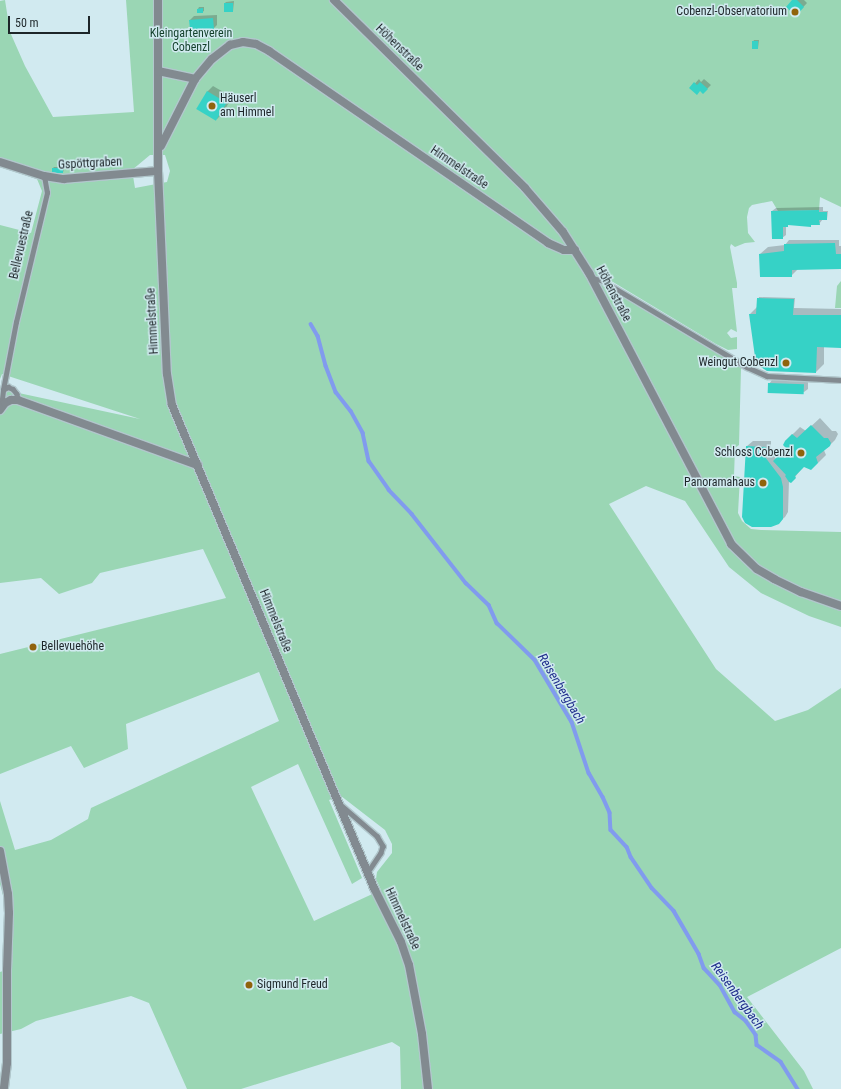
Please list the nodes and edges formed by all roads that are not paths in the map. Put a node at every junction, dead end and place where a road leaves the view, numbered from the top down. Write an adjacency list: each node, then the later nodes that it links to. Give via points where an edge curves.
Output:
1 (158, 0): 3 (street, Himmelstraße)
2 (334, 0): 9 (street, Höhenstraße, via 535,198)
3 (158, 72): 4 (street); 5 (street, Himmelstraße)
4 (195, 79): 5 (street, Himmelstraße); 9 (street, Himmelstraße, via 212,59 230,45 243,42 256,44 548,243 564,250)
5 (159, 150): 7 (street, Himmelstraße)
6 (0, 162): 8 (street, Gspöttgraben)
7 (158, 172): 8 (street, Gspöttgraben, via 64,179); 15 (street, Himmelstraße, via 169,388 174,411)
8 (44, 176): 12 (lane, Bellevuestraße, via 47,192 16,322)
9 (575, 250): 10 (street, Höhenstraße)
10 (592, 278): 11 (lane, via 601,280 747,367 767,376); 16 (street, Höhenstraße, via 731,544 757,569 774,579)
11 (841, 380)
12 (3, 390): 13 (lane, via 8,387 13,389 17,394); 14 (lane, Bellevuestraße)
13 (15, 400): 14 (street); 15 (street)
14 (0, 409)
15 (198, 465): 17 (street, Himmelstraße)
16 (841, 606)
17 (338, 802): 19 (street, Himmelstraße); 19 (lane, via 377,836 383,846)
18 (0, 851): 20 (street, via 9,913 7,1063)
19 (368, 872): 21 (street, Himmelstraße, via 409,964 422,1034)
20 (4, 1089)
21 (428, 1089)

